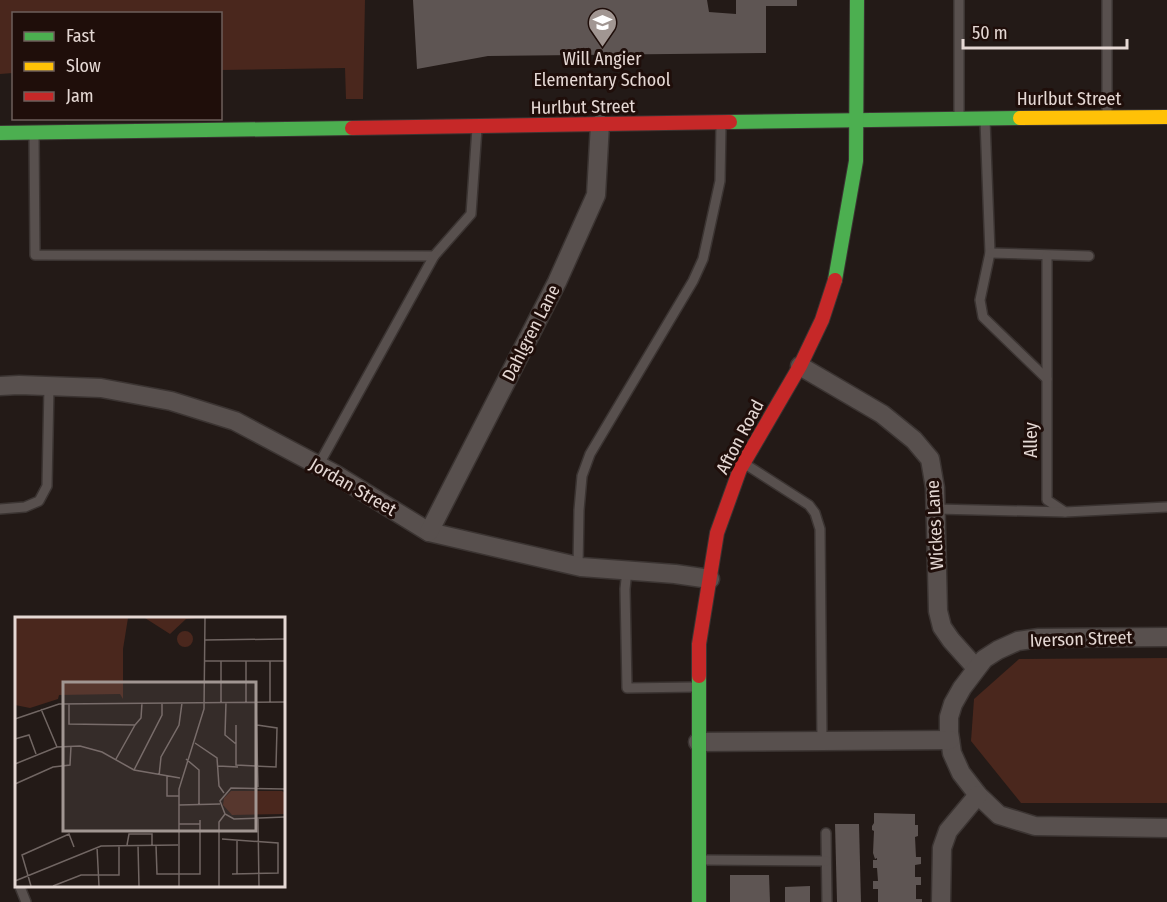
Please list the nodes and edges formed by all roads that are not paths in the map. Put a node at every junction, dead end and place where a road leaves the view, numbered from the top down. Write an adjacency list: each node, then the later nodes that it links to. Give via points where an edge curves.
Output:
1 (857, 0): 8 (street, Afton Road)
2 (959, 0): 6 (lane)
3 (1107, 0): 4 (lane)
4 (1107, 117): 5 (street, Hurlbut Street); 7 (street, Hurlbut Street)
5 (1167, 117)
6 (959, 118): 7 (street, Hurlbut Street); 8 (street, Hurlbut Street)
7 (985, 118): 14 (lane)
8 (856, 121): 9 (street, Hurlbut Street); 18 (street, Afton Road, via 856,161 835,280 822,320)
9 (721, 123): 10 (street, Hurlbut Street); 29 (lane, via 720,181 703,259 590,454 582,476)
10 (600, 124): 11 (street, Hurlbut Street); 28 (street, Dahlgren Lane, via 596,195 557,282)
11 (477, 126): 12 (street, Hurlbut Street); 15 (lane, via 471,214)
12 (34, 132): 13 (street, Hurlbut Street); 15 (lane, via 35,255)
13 (0, 133)
14 (990, 253): 16 (lane); 19 (lane, via 980,300 983,317)
15 (434, 256): 23 (lane)
16 (1047, 256): 17 (lane); 19 (lane, Alley)
17 (1089, 256)
18 (800, 366): 22 (street, Afton Road); 26 (street, Wickes Lane, via 882,414 914,440 930,459)
19 (1047, 379): 27 (lane, Alley, via 1047,500)
20 (0, 386): 21 (street, Jordan Street)
21 (49, 386): 23 (street, Jordan Street, via 101,388 171,401 235,421); 25 (lane, via 47,486 39,501 26,507)
22 (743, 463): 31 (street, Afton Road, via 717,533); 36 (lane, via 809,505 820,529)
23 (318, 465): 28 (street, Jordan Street)
24 (1167, 507): 27 (lane)
25 (0, 509)
26 (936, 509): 27 (lane); 33 (street, Wickes Lane, via 938,611 942,627)
27 (1065, 512)
28 (429, 532): 29 (street, Jordan Street)
29 (578, 566): 30 (street, Jordan Street)
30 (627, 570): 31 (street, Jordan Street); 34 (lane, via 627,688)
31 (710, 579): 34 (street, Afton Road, via 699,644)
32 (1167, 637): 33 (street, Iverson Street, via 1017,641 984,659)
33 (976, 668): 35 (street, Iverson Street, via 951,711)
34 (699, 687): 37 (street, Afton Road)
35 (950, 740): 36 (street); 38 (street, Iverson Street, via 961,773)
36 (822, 741): 37 (street)
37 (698, 742): 41 (street, Afton Road)
38 (978, 795): 39 (street, Iverson Street, via 999,815 1035,826); 47 (street, via 948,831 942,849)
39 (1167, 828)
40 (826, 833): 42 (lane)
41 (699, 860): 42 (lane); 45 (street, Afton Road)
42 (826, 861): 46 (lane)
43 (20, 887): 44 (lane)
44 (26, 902)
45 (699, 902)
46 (827, 902)
47 (941, 902)

